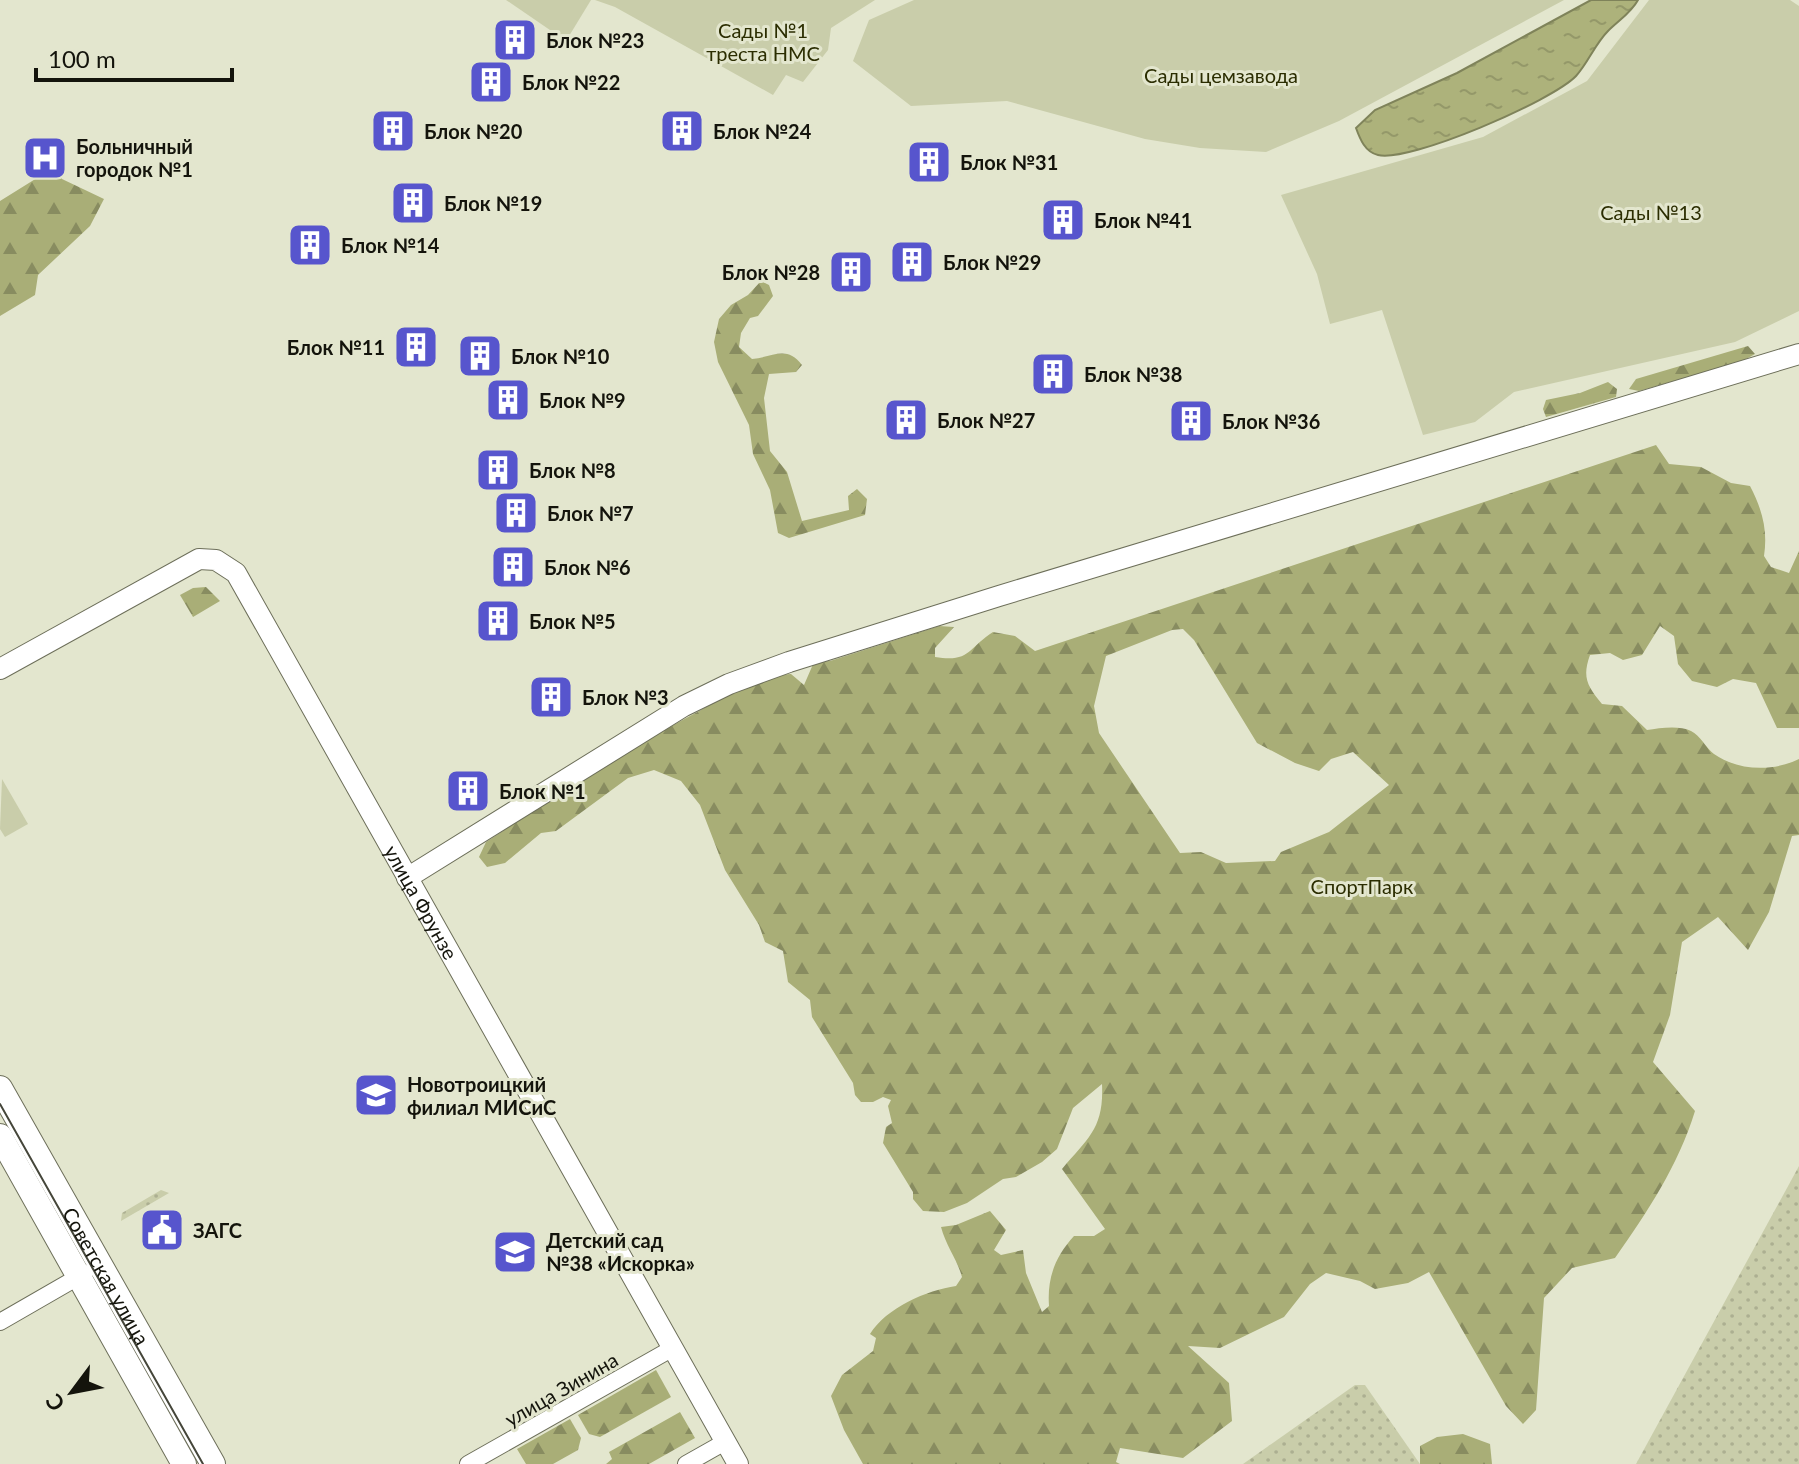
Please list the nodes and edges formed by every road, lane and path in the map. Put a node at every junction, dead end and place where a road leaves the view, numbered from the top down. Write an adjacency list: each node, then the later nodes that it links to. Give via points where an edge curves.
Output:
1 (1799, 354): 3 (street, via 999,596 729,684 650,726)
2 (0, 669): 3 (street, улица Фрунзе, via 199,559 216,560 236,573)
3 (407, 878): 8 (street, улица Фрунзе)
4 (0, 1088): 6 (main road, Советская улица)
5 (0, 1136): 6 (main road, Советская улица)
6 (89, 1270): 7 (street); 10 (main road, Советская улица); 11 (main road, Советская улица)
7 (0, 1322)
8 (673, 1348): 9 (street, улица Фрунзе); 12 (street, улица Зинина)
9 (725, 1442): 13 (street); 14 (street, улица Фрунзе)
10 (184, 1464)
11 (213, 1464)
12 (468, 1464)
13 (686, 1464)
14 (738, 1464)

